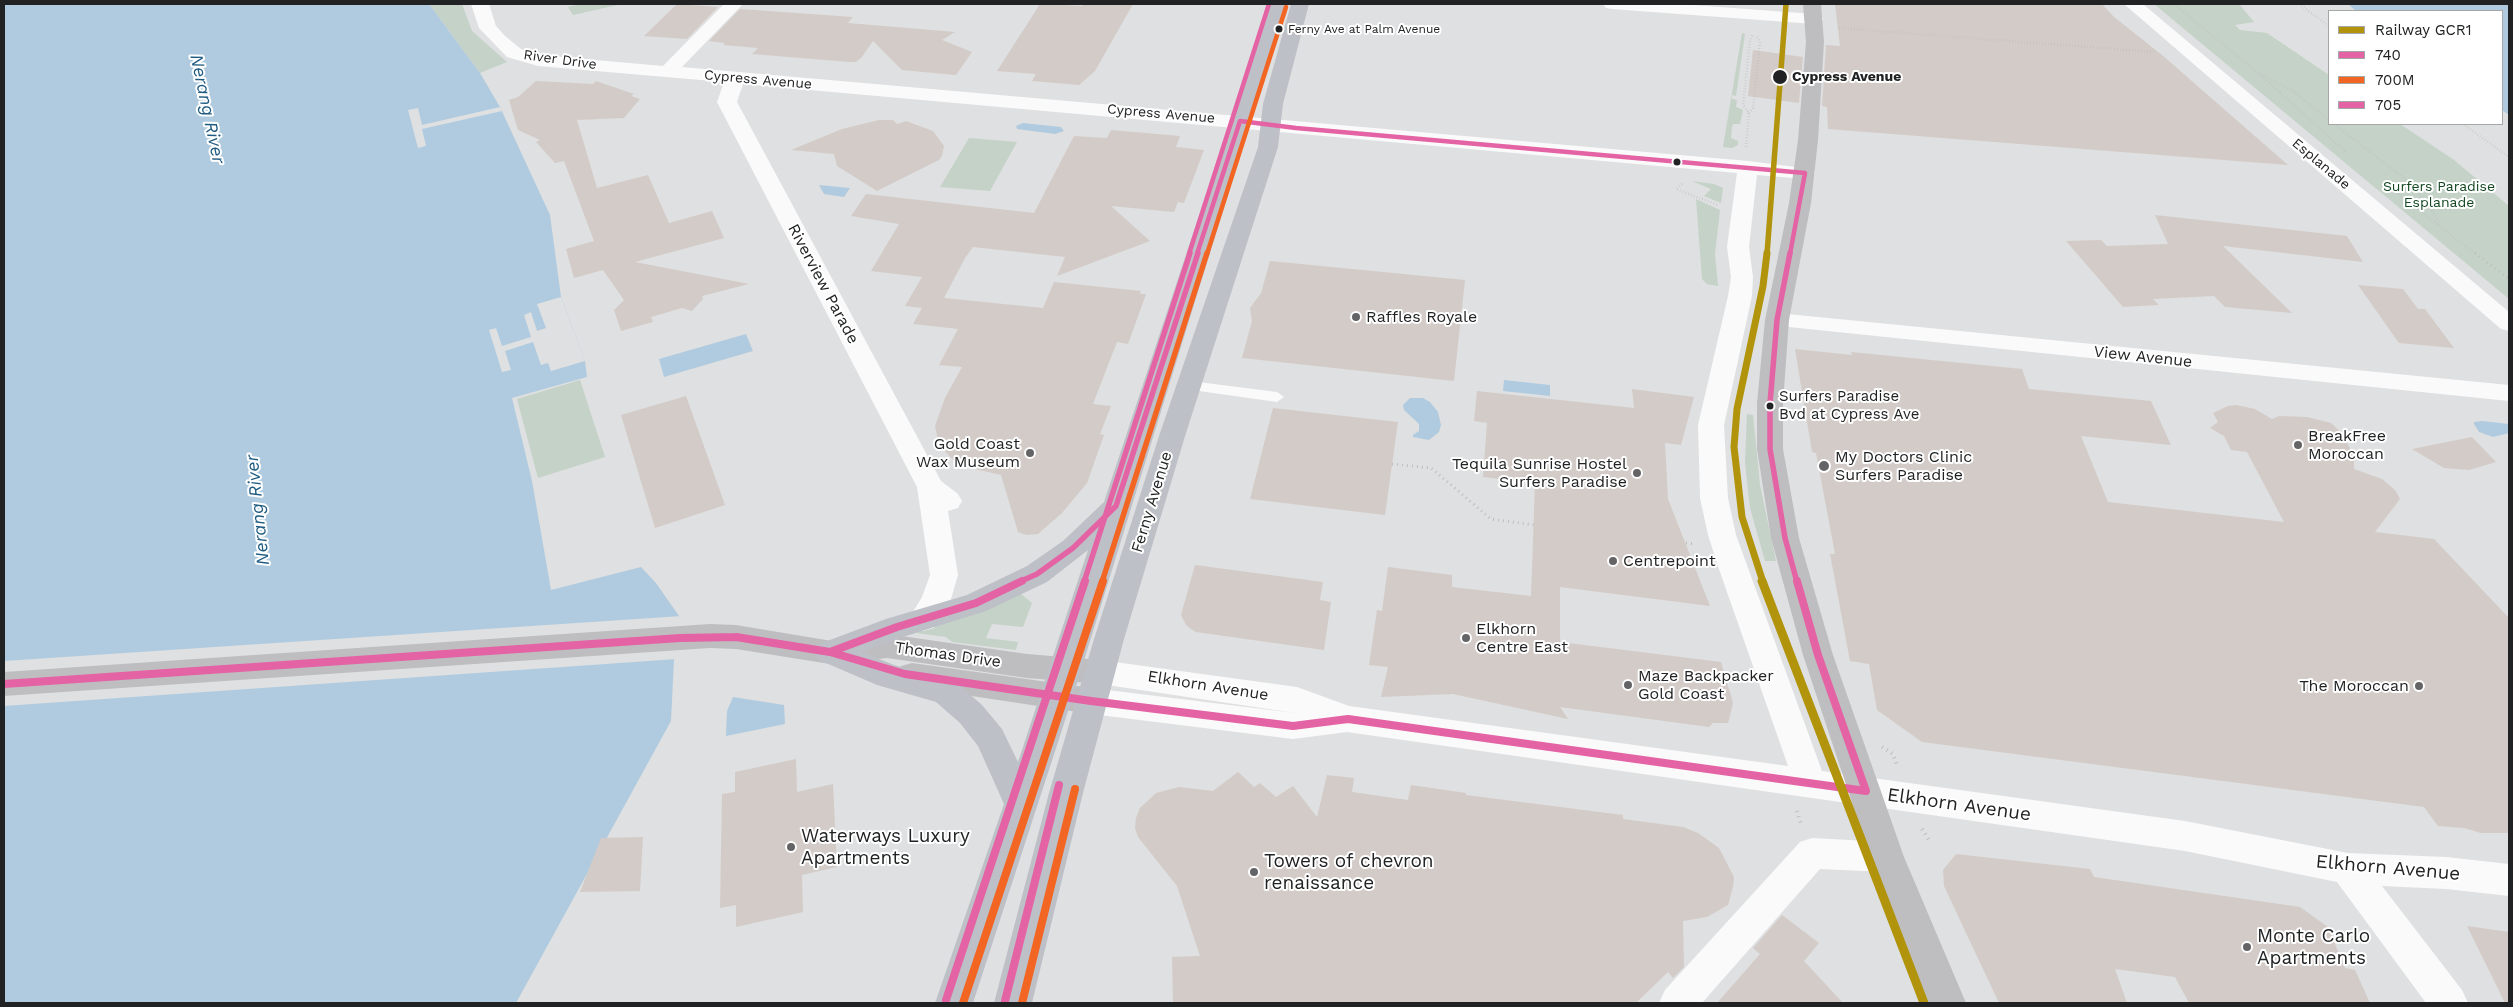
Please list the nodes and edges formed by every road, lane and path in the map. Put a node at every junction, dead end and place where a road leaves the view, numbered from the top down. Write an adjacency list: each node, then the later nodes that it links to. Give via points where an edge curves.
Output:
1 (480, 4): 15 (street, River Drive, via 488,28 514,53 547,61)
2 (734, 4): 15 (street)
3 (1278, 4): 20 (highway, Ferny Avenue)
4 (1300, 4): 21 (highway, Ferny Avenue, via 1274,104)
5 (1612, 4): 9 (street)
6 (2133, 4): 34 (street, Esplanade)
7 (2174, 4): 16 (path)
8 (2299, 4): 10 (path)
9 (1813, 12): 27 (street, via 1815,42)
10 (2328, 25)
11 (1755, 28): 13 (path)
12 (1832, 28): 14 (path)
13 (1754, 33): 18 (path, via 1760,42 1753,108); 18 (path, via 1750,40 1742,105)
14 (2156, 52)
15 (667, 72): 17 (street, Cypress Avenue)
16 (2258, 73): 19 (path, via 2292,90); 24 (path)
17 (735, 78): 20 (street, Cypress Avenue); 41 (street, Riverview Parade, via 727,102 940,494 944,575)
18 (1749, 113): 26 (path)
19 (2328, 119)
20 (1240, 121): 21 (street, Cypress Avenue); 39 (highway, Ferny Avenue)
21 (1272, 124): 26 (street, Cypress Avenue); 35 (highway, Ferny Avenue, via 1268,147)
22 (2335, 125): 31 (path, via 2410,183)
23 (2464, 125): 25 (path)
24 (2348, 154)
25 (2509, 157)
26 (1746, 161): 27 (street, Cypress Avenue); 46 (street, via 1738,247 1742,277 1740,296 1711,425 1714,498 1734,572)
27 (1804, 172): 33 (street)
28 (2384, 183): 31 (path)
29 (1676, 190): 30 (path)
30 (1726, 208)
31 (2443, 228): 32 (path)
32 (2509, 279)
33 (1777, 320): 36 (street, View Avenue); 47 (street, via 1770,448 1785,538 1818,655)
34 (2509, 324)
35 (1190, 386): 37 (lane); 45 (highway, Ferny Avenue)
36 (2509, 393)
37 (1277, 397)
38 (1392, 464): 40 (path, via 1431,468 1491,519)
39 (1116, 506): 41 (highway, via 1072,548 1037,574 976,603); 43 (highway, Ferny Avenue)
40 (1534, 525)
41 (924, 620): 42 (highway)
42 (830, 652): 43 (street, Thomas Drive, via 905,674); 44 (street, Thomas Drive, via 736,637 680,638); 48 (highway, via 888,676 946,692 991,738)
43 (1061, 683): 45 (street, Elkhorn Avenue); 48 (highway, Ferny Avenue)
44 (4, 684)
45 (1096, 687): 46 (street, Elkhorn Avenue, via 1293,726 1348,719); 53 (highway, Ferny Avenue)
46 (1810, 783): 47 (street, Elkhorn Avenue)
47 (1866, 791): 49 (street); 50 (street, Elkhorn Avenue, via 2185,836)
48 (1021, 805): 52 (highway)
49 (1887, 857): 54 (street, via 1812,853); 55 (street)
50 (2348, 869): 51 (street, Elkhorn Avenue, via 2446,873); 56 (street)
51 (2509, 880)
52 (954, 1003)
53 (1013, 1003)
54 (1678, 1003)
55 (1947, 1003)
56 (2449, 1003)

